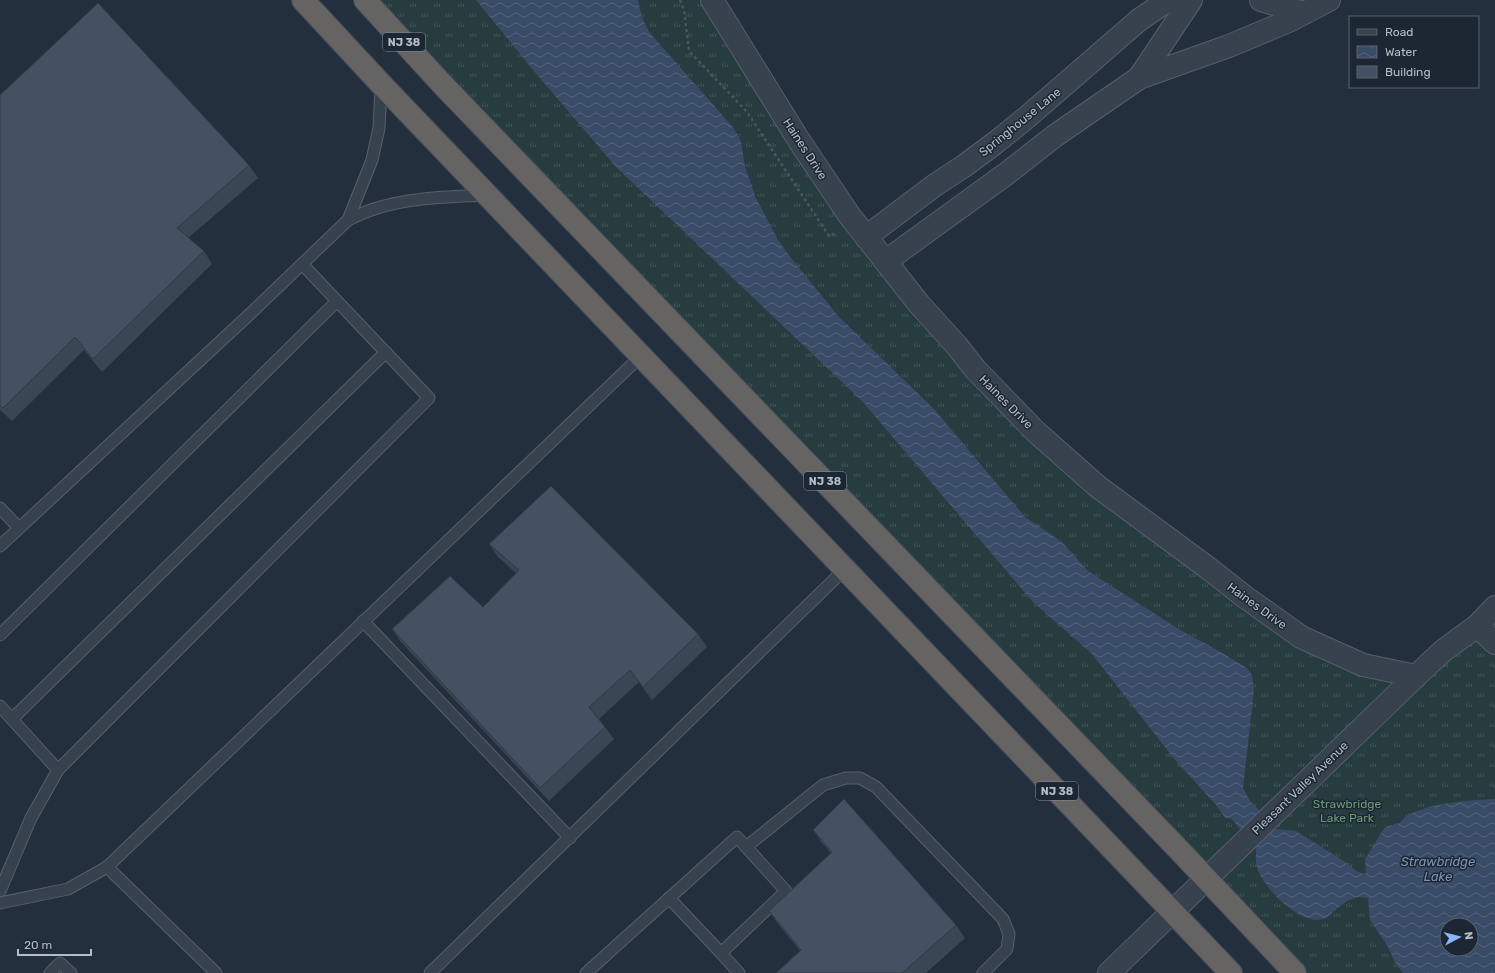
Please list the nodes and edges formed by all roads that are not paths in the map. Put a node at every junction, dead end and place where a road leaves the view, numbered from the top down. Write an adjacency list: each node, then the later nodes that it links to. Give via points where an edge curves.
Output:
1 (303, 0): 10 (highway, NJ 38)
2 (366, 0): 35 (highway, NJ 38, via 442,84)
3 (712, 0): 13 (street, Haines Drive, via 800,142)
4 (1168, 0): 13 (street, Springhouse Lane, via 1139,20 995,143 935,185)
5 (1191, 0): 9 (street)
6 (1262, 0): 8 (street)
7 (1329, 0): 8 (street)
8 (1303, 14): 9 (street, via 1229,46)
9 (1139, 78): 14 (street, via 1056,135)
10 (381, 84): 11 (highway, NJ 38); 12 (lane, via 380,128 372,160)
11 (488, 195): 12 (lane, via 404,201 373,209); 18 (highway, NJ 38)
12 (348, 220): 15 (lane)
13 (860, 229): 14 (street, Haines Drive)
14 (886, 261): 28 (street, Haines Drive, via 975,369 1035,431 1097,486 1301,637 1363,665)
15 (302, 264): 16 (lane); 20 (lane)
16 (337, 301): 17 (lane); 26 (lane)
17 (386, 352): 30 (lane); 31 (lane, via 429,398)
18 (641, 356): 22 (highway, NJ 38); 24 (lane)
19 (0, 508): 20 (lane)
20 (19, 528): 21 (lane)
21 (0, 546)
22 (845, 569): 32 (lane); 39 (highway, NJ 38)
23 (1495, 607): 25 (street, Pleasant Valley Avenue)
24 (363, 621): 32 (lane); 34 (lane)
25 (1477, 626): 27 (street); 28 (street, Pleasant Valley Avenue, via 1444,650)
26 (0, 635)
27 (1495, 643)
28 (1416, 676): 35 (street, Pleasant Valley Avenue)
29 (0, 706): 30 (lane)
30 (12, 719): 31 (lane)
31 (58, 770): 36 (lane, via 31,818)
32 (570, 838): 44 (lane)
33 (746, 847): 37 (lane, via 737,837); 40 (lane, via 786,891); 47 (lane, via 822,785 846,778 860,778 876,788 1004,919 1009,934 1007,949)
34 (106, 867): 38 (lane, via 68,889); 43 (lane)
35 (1206, 879): 39 (street, Pleasant Valley Avenue); 50 (highway, NJ 38)
36 (0, 891)
37 (669, 898): 40 (lane); 45 (lane)
38 (0, 903)
39 (1172, 912): 48 (street, Pleasant Valley Avenue); 49 (highway, NJ 38)
40 (721, 953): 46 (lane)
41 (50, 973): 42 (lane, via 60,963)
42 (71, 973)
43 (216, 973)
44 (430, 973)
45 (586, 973)
46 (739, 973)
47 (983, 973)
48 (1109, 973)
49 (1231, 973)
50 (1295, 973)

